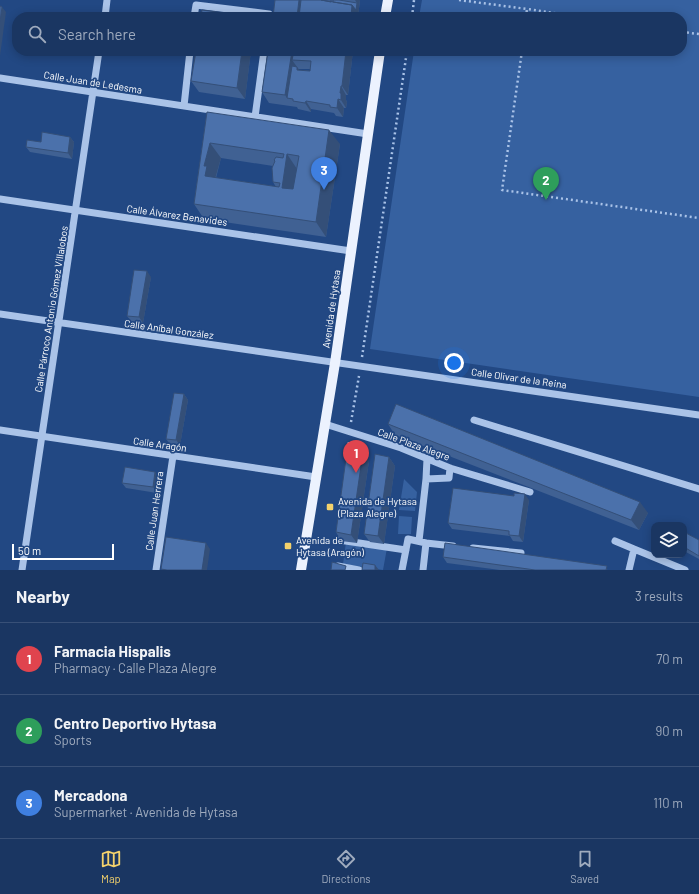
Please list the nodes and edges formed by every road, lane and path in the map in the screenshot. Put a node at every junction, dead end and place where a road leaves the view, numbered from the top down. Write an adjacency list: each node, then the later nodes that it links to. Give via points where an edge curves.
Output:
1 (107, 0): 6 (street)
2 (388, 0): 9 (main road)
3 (414, 0): 10 (path)
4 (459, 0): 5 (path)
5 (527, 9): 11 (path); 12 (path)
6 (105, 12)
7 (195, 12): 8 (street, via 196,5)
8 (252, 12)
9 (386, 12)
10 (413, 12)
11 (527, 12)
12 (548, 12)
13 (687, 33): 14 (path)
14 (699, 34)
15 (98, 56): 22 (street, Calle Párroco Antonio Gómez Villalobos)
16 (189, 56): 23 (street)
17 (263, 56): 24 (street)
18 (379, 56): 25 (main road, Avenida de Hytasa)
19 (406, 56): 33 (path)
20 (521, 56): 28 (path, via 502,190)
21 (0, 78): 22 (street, Calle Juan de Ledesma)
22 (93, 92): 23 (street, Calle Juan de Ledesma); 27 (street, Calle Párroco Antonio Gómez Villalobos)
23 (184, 106): 24 (street, Calle Juan de Ledesma)
24 (256, 117): 25 (street, Calle Juan de Ledesma)
25 (368, 134): 29 (main road, Avenida de Hytasa)
26 (0, 199): 27 (street, Calle Álvarez Benavides)
27 (76, 210): 29 (street, Calle Álvarez Benavides); 31 (street, Calle Párroco Antonio Gómez Villalobos)
28 (699, 218)
29 (351, 251): 32 (main road, Avenida de Hytasa)
30 (0, 314): 31 (street, Calle Aníbal González)
31 (59, 323): 32 (street, Calle Aníbal González); 39 (street, Calle Párroco Antonio Gómez Villalobos)
32 (335, 363): 33 (street, Calle Olivar de la Reina); 36 (main road, Avenida de Hytasa)
33 (360, 365): 34 (street, Calle Olivar de la Reina); 38 (path)
34 (699, 415)
35 (474, 420): 46 (street)
36 (325, 424): 38 (street, Calle Plaza Alegre); 44 (main road, Avenida de Hytasa)
37 (0, 430): 39 (street, Calle Aragón)
38 (350, 432): 41 (path, via 347,453); 42 (street, Calle Plaza Alegre)
39 (42, 436): 40 (street, Calle Aragón); 55 (street, Calle Párroco Antonio Gómez Villalobos)
40 (172, 456): 44 (street, Calle Aragón); 56 (street, Calle Juan Herrera)
41 (350, 456)
42 (427, 458): 43 (street, Calle Plaza Alegre); 45 (street)
43 (450, 468): 45 (street, Calle Plaza Alegre, via 449,478); 47 (street)
44 (316, 477): 57 (main road, Avenida de Hytasa)
45 (426, 479): 49 (street)
46 (699, 489)
47 (530, 492)
48 (339, 540): 52 (street)
49 (422, 542): 52 (street, via 408,539); 53 (street); 60 (street)
50 (615, 542): 51 (street)
51 (634, 549): 61 (street); 62 (street)
52 (406, 550): 59 (street)
53 (521, 553)
54 (334, 565): 58 (street)
55 (22, 570)
56 (156, 570)
57 (301, 570)
58 (359, 570)
59 (402, 570)
60 (423, 570)
61 (629, 570)
62 (684, 570)

